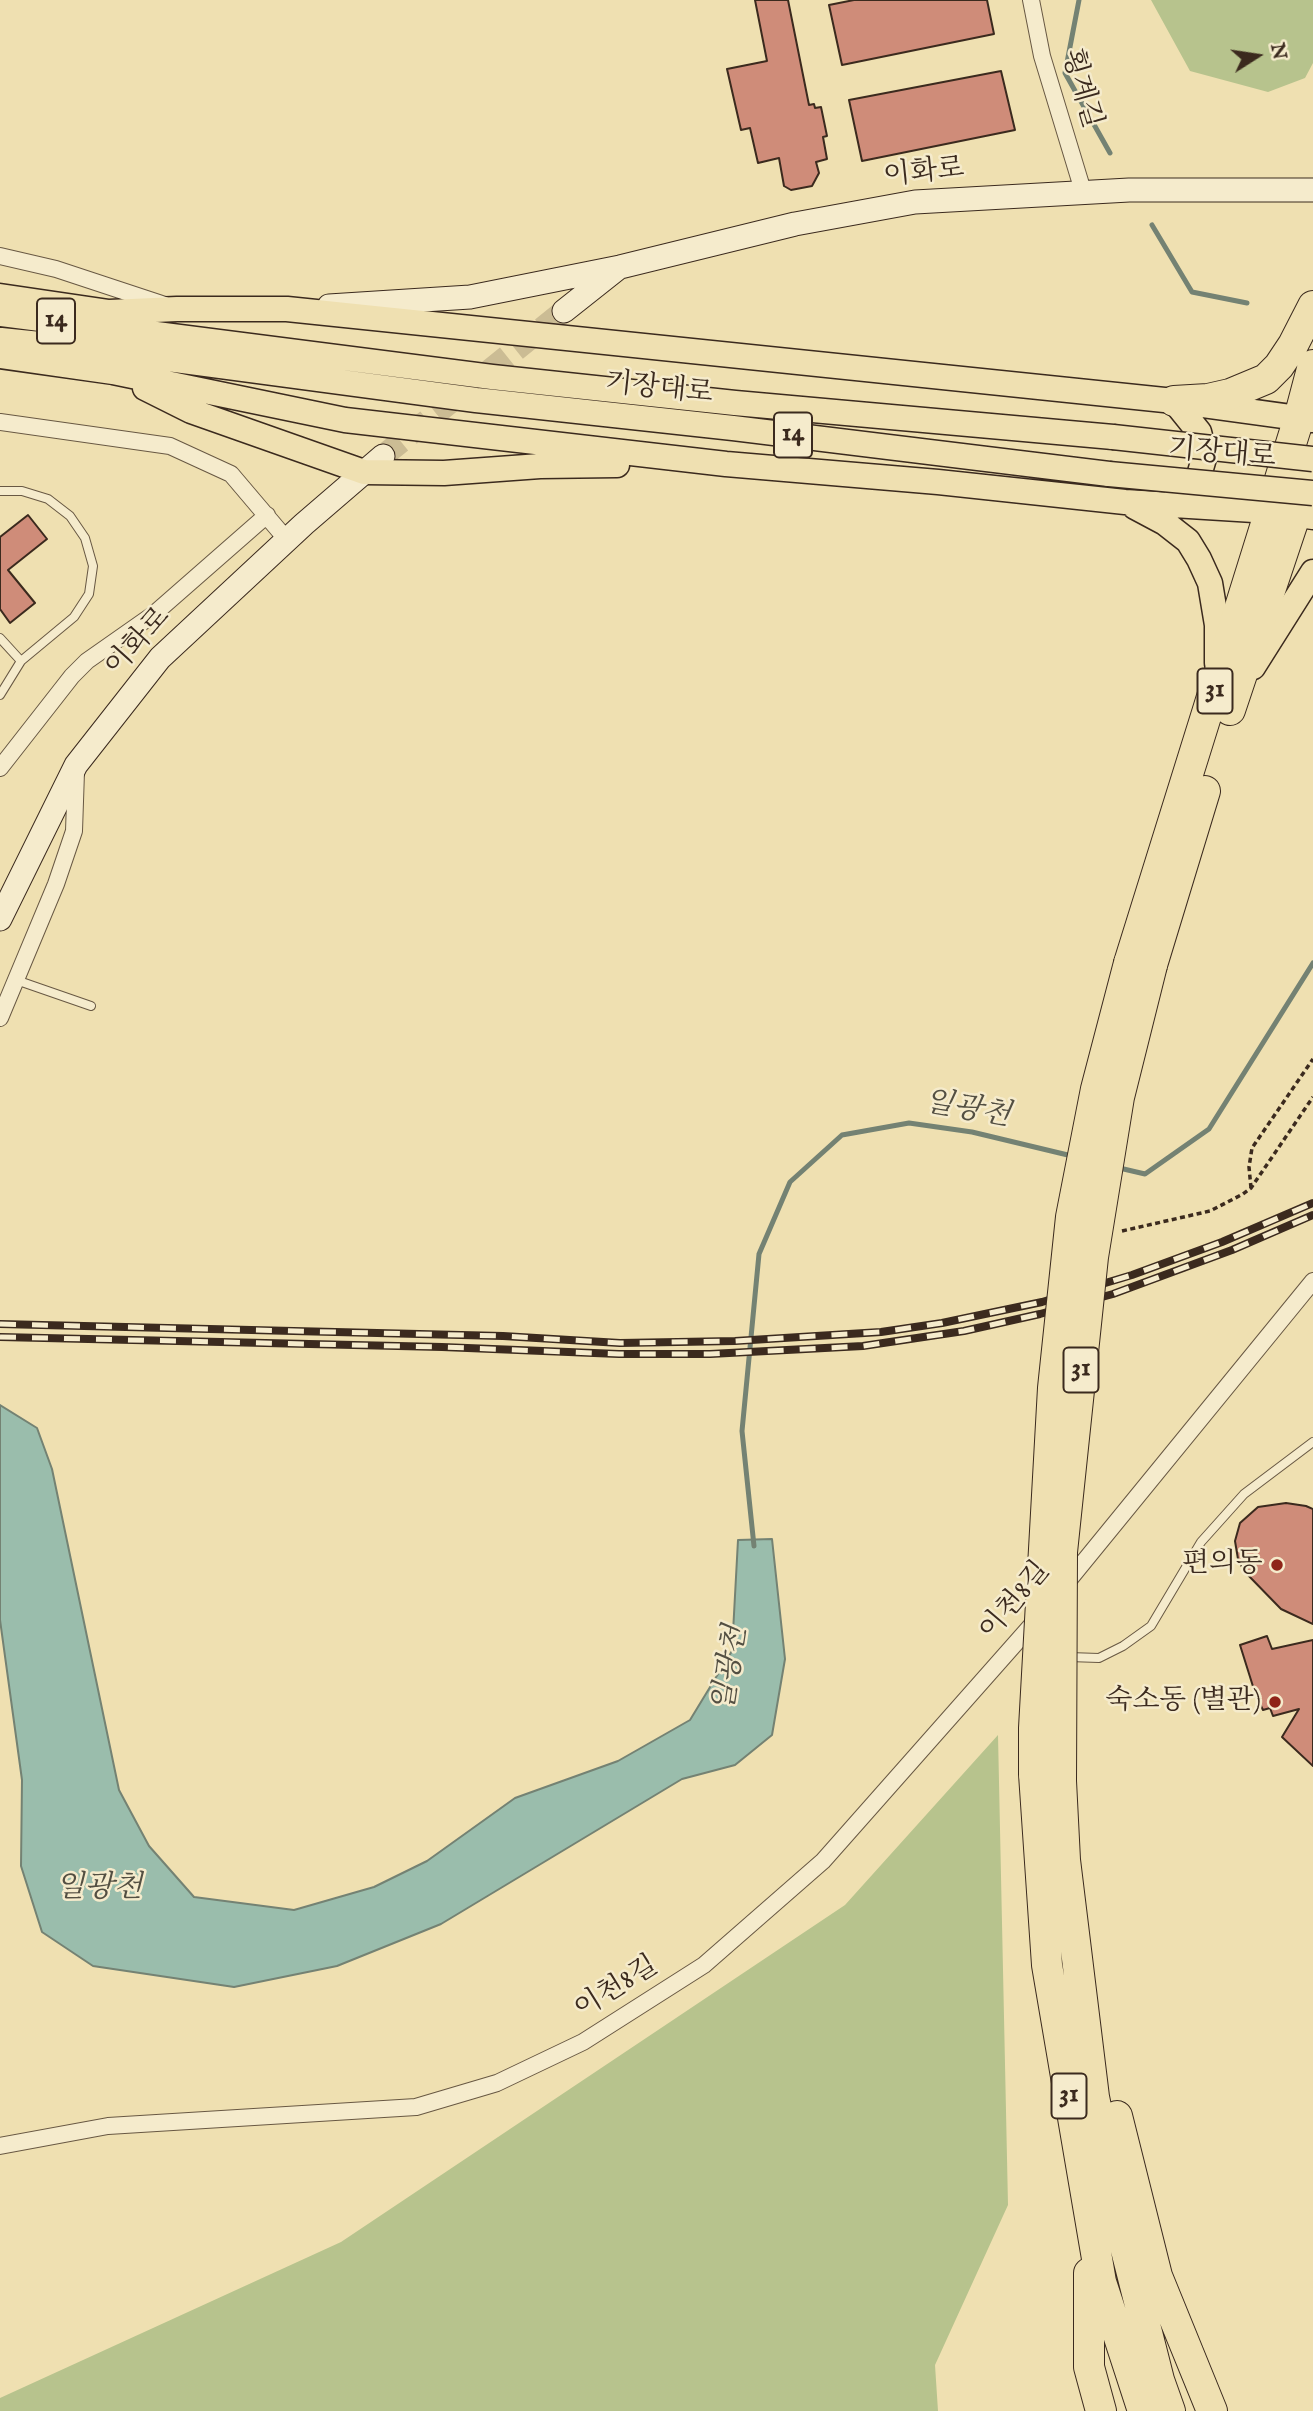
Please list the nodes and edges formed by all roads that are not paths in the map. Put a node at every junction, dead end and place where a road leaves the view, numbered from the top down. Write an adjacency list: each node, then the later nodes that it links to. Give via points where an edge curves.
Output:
1 (1031, 0): 3 (street, 횡계길, via 1042,56)
2 (1313, 190): 3 (main road, 이화로)
3 (1083, 191): 5 (main road, 이화로, via 915,202 795,224)
4 (0, 256): 8 (street, via 56,269)
5 (620, 267): 9 (main road, via 470,296); 10 (main road, 이화로)
6 (0, 296): 8 (main road, via 109,312)
7 (1313, 306): 16 (highway, via 1293,345 1266,379 1219,397)
8 (177, 309): 9 (main road)
9 (287, 309): 16 (main road)
10 (564, 312)
11 (0, 314): 19 (main road, 기장대로 / 14, bridge, via 492,377 1113,437)
12 (0, 340): 24 (main road, 기장대로 / 14, bridge, via 1109,474)
13 (0, 356): 15 (main road)
14 (1313, 365): 17 (highway)
15 (113, 372): 20 (main road, via 191,411); 21 (main road, via 345,420)
16 (1174, 401): 17 (main road); 23 (main road, via 1199,432 1205,455 1198,479 1182,491)
17 (1306, 419): 24 (highway, 31)
18 (0, 422): 25 (street, via 170,446 231,474)
19 (1313, 461): 24 (highway, 31)
20 (374, 464): 21 (main road, via 444,473 540,466); 26 (main road, 이화로)
21 (726, 464): 23 (main road)
22 (0, 491): 29 (lane, via 22,491 48,499 70,516 85,538 93,566 89,594 74,617)
23 (1125, 502): 24 (main road); 31 (main road, via 1165,523 1188,541 1199,559 1210,583)
24 (1298, 509): 31 (highway, 31)
25 (267, 515): 26 (street); 33 (street, via 154,614 87,661)
26 (287, 540): 32 (main road, 이화로, via 160,658)
27 (1313, 572): 31 (main road, via 1262,650)
28 (0, 638): 29 (lane)
29 (21, 661): 30 (lane)
30 (0, 695)
31 (1224, 696): 41 (highway, 31, bridge, via 1141,964 1096,1089 1071,1217 1053,1388 1034,1728)
32 (76, 765): 34 (main road, 이화로); 35 (street, via 74,831)
33 (0, 768)
34 (0, 919)
35 (16, 980): 36 (lane); 37 (street)
36 (91, 1006)
37 (0, 1018)
38 (1313, 1281): 43 (street, 이천8길, via 1013,1655 823,1861 704,1965 583,2042 497,2083 416,2107 107,2126)
39 (1313, 1442): 40 (lane, via 1244,1494 1201,1542 1151,1626 1100,1658)
40 (1033, 1656)
41 (1048, 1777): 42 (highway, 31, via 1065,1860); 44 (highway, 31, via 1047,1965)
42 (1086, 2036): 47 (highway, 31, via 1120,2226); 48 (highway, via 1115,2111 1157,2276)
43 (0, 2147)
44 (1088, 2210): 45 (highway, via 1089,2367); 46 (highway, 31, via 1101,2282)
45 (1101, 2411)
46 (1143, 2411)
47 (1170, 2411)
48 (1212, 2411)

